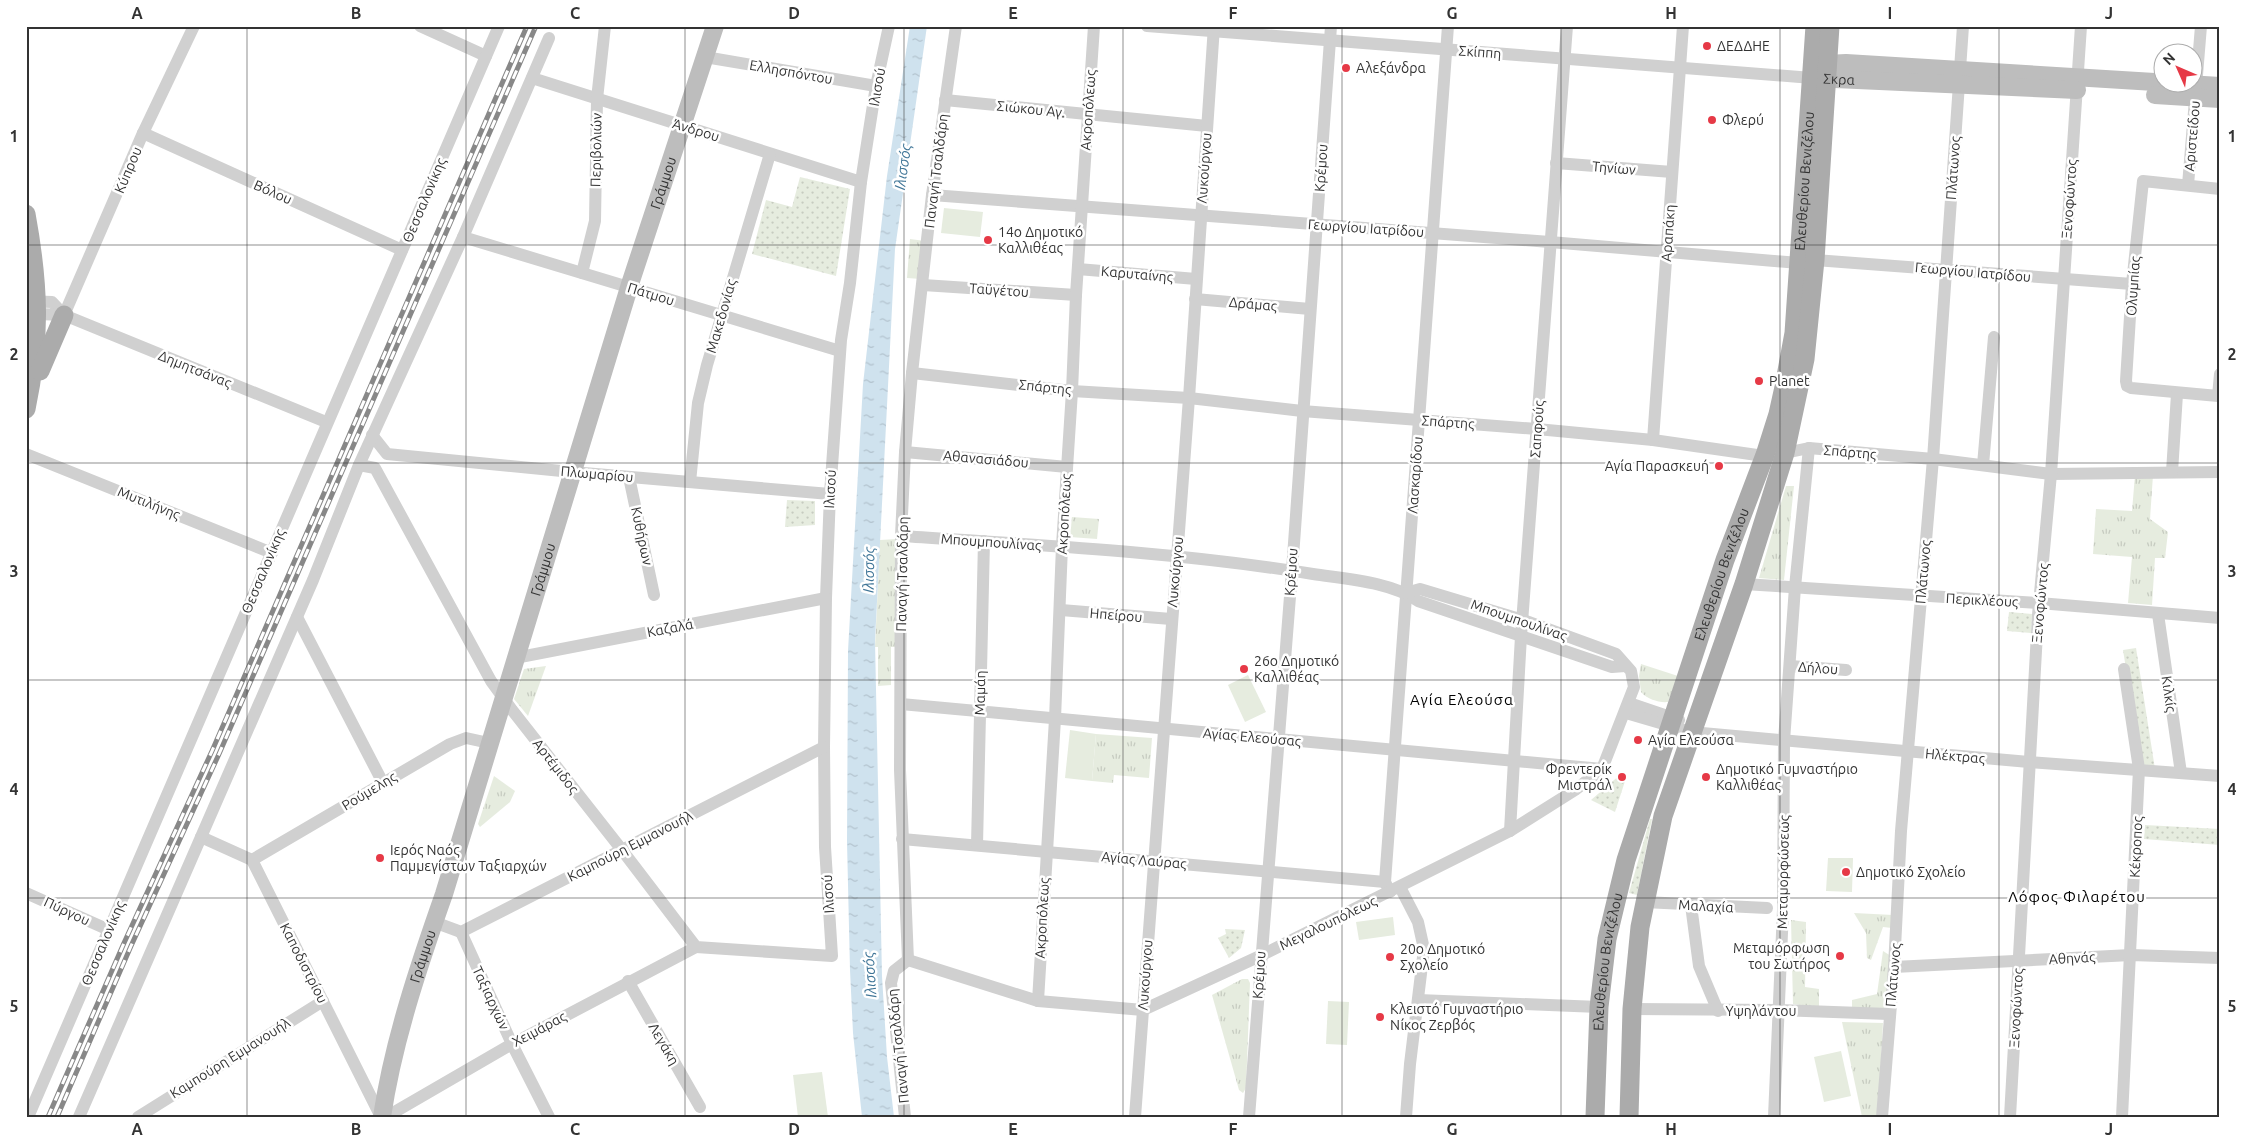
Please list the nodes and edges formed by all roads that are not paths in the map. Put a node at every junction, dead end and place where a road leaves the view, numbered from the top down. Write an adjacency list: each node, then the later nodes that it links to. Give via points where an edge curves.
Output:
1 (194, 26): 44 (street, Κύπρου)
2 (420, 26): 24 (street)
3 (499, 26): 24 (street, Θεσσαλονίκης)
4 (605, 26): 38 (street, Περιβολιών)
5 (715, 26): 25 (street, Γράμμου)
6 (889, 26): 32 (street, Ιλισού)
7 (956, 26): 40 (street, Παναγή Τσαλδάρη)
8 (1094, 26): 41 (street, Ακροπόλεως)
9 (1147, 26): 19 (street, Σκίππη)
10 (1330, 26): 21 (street, Κρέμου)
11 (1448, 26): 23 (street, Λασκαρίδου)
12 (1567, 26): 26 (street, Σαπφούς)
13 (1683, 26): 27 (street, Αραπάκη)
14 (1815, 26): 28 (main road, Ελευθερίου Βενιζέλου)
15 (1830, 26): 28 (main road, Ελευθερίου Βενιζέλου)
16 (1963, 26): 30 (street, Πλάτωνος)
17 (2081, 26): 31 (street, Ξενοφώντος)
18 (2201, 26): 22 (street, Αριστείδου)
19 (1214, 29): 21 (street, Σκίππη); 43 (street, Λυκούργου)
20 (549, 38): 29 (street)
21 (1330, 40): 23 (street, Σκίππη); 55 (street, Κρέμου)
22 (2200, 42)
23 (1446, 49): 26 (street, Σκίππη); 56 (street, Λασκαρίδου)
24 (486, 56): 59 (street, Θεσσαλονίκης)
25 (705, 57): 32 (street, Ελλησπόντου); 42 (street, Γράμμου)
26 (1564, 58): 27 (street, Σκίππη); 46 (street, Σαπφούς)
27 (1680, 67): 28 (street, Σκίππη); 47 (street, Αραπάκη)
28 (1822, 73): 30 (street, Σκρα); 61 (main road, Ελευθερίου Βενιζέλου)
29 (532, 78): 38 (street, Άνδρου); 57 (street)
30 (1960, 79): 31 (street, Σκρα); 63 (street, Πλάτωνος)
31 (2077, 84): 34 (street, Σκρα); 66 (street, Ξενοφώντος)
32 (876, 86): 48 (street, Ιλισού)
33 (2220, 86): 35 (street, Σκρα)
34 (2154, 89)
35 (2204, 89)
36 (2196, 92): 49 (street, Αριστείδου)
37 (2199, 92): 39 (street, Σκρα)
38 (596, 99): 42 (street, Άνδρου); 64 (street, Περιβολιών, via 595,221)
39 (2220, 99)
40 (945, 100): 41 (street, Σιώκου Αγ.); 51 (street, Παναγή Τσαλδάρη)
41 (1088, 115): 43 (street, Σιώκου Αγ.); 52 (street, Ακροπόλεως)
42 (682, 126): 45 (street, Άνδρου); 69 (street, Γράμμου)
43 (1207, 126): 54 (street, Λυκούργου)
44 (144, 133): 59 (street, Βόλου); 74 (street, Κύπρου)
45 (770, 154): 48 (street, Άνδρου); 75 (street, Μακεδονίας)
46 (1556, 163): 47 (street, Τηνίων); 58 (street, Σαπφούς)
47 (1672, 172): 60 (street, Αραπάκη)
48 (861, 182): 77 (street, Ιλισού)
49 (2188, 185): 50 (street, Αριστείδου); 68 (street, Ολυμπίας, via 2143,182)
50 (2220, 189)
51 (932, 195): 52 (street, Γεωργίου Ιατρίδου); 67 (street, Παναγή Τσαλδάρη)
52 (1082, 206): 54 (street, Γεωργίου Ιατρίδου); 62 (street, Ακροπόλεως)
53 (26, 214): 72 (main road, via 34,256)
54 (1200, 215): 55 (street, Γεωργίου Ιατρίδου); 65 (street, Λυκούργου)
55 (1316, 224): 56 (street, Γεωργίου Ιατρίδου); 73 (street, Κρέμου)
56 (1433, 233): 58 (street, Γεωργίου Ιατρίδου); 85 (street, Λασκαρίδου)
57 (463, 237): 64 (street, Πάτμου); 88 (street)
58 (1550, 242): 60 (street, Γεωργίου Ιατρίδου); 87 (street, Σαπφούς)
59 (402, 250): 86 (street, Θεσσαλονίκης)
60 (1667, 252): 61 (street, Γεωργίου Ιατρίδου); 89 (street, Αραπάκη)
61 (1807, 262): 63 (street, Γεωργίου Ιατρίδου); 92 (main road, Ελευθερίου Βενιζέλου, via 1805,359); 94 (main road, Ελευθερίου Βενιζέλου, via 1778,414)
62 (1078, 269): 65 (street, Καρυταίνης); 70 (street, Ακροπόλεως)
63 (1946, 270): 66 (street, Γεωργίου Ιατρίδου); 95 (street, Πλάτωνος)
64 (582, 274): 69 (street, Πάτμου)
65 (1196, 279): 71 (street, Λυκούργου)
66 (2064, 280): 68 (street, Γεωργίου Ιατρίδου); 102 (street, Ξενοφώντος)
67 (923, 284): 70 (street, Ταϋγέτου); 78 (street, Παναγή Τσαλδάρη)
68 (2132, 284): 81 (street, Ολυμπίας, via 2128,386)
69 (629, 288): 75 (street, Πάτμου); 99 (street, Γράμμου)
70 (1076, 295): 80 (street, Ακροπόλεως)
71 (1195, 299): 73 (street, Δράμας); 82 (street, Λυκούργου)
72 (34, 305): 74 (street, Δημητσάνας, via 52,302); 83 (main road, via 37,349)
73 (1310, 309): 84 (street, Κρέμου)
74 (64, 315): 83 (main road); 86 (street, Δημητσάνας)
75 (721, 316): 77 (street, Πάτμου); 104 (street, Μακεδονίας, via 698,403)
76 (1994, 338): 96 (street)
77 (840, 351): 105 (street, Ιλισού)
78 (912, 373): 80 (street, Σπάρτης); 91 (street, Παναγή Τσαλδάρη)
79 (2220, 374): 81 (street, via 2218,396)
80 (1072, 391): 82 (street, Σπάρτης); 98 (street, Ακροπόλεως)
81 (2177, 394): 100 (street)
82 (1189, 398): 84 (street, Σπάρτης); 110 (street, Λυκούργου)
83 (26, 408)
84 (1302, 411): 85 (street, Σπάρτης); 111 (street, Κρέμου)
85 (1419, 420): 87 (street, Σπάρτης); 114 (street, Λασκαρίδου)
86 (326, 422): 109 (street, Θεσσαλονίκης)
87 (1537, 429): 89 (street, Σπάρτης); 124 (street, Σαπφούς)
88 (372, 435): 97 (street); 99 (street, Πλωμαρίου, via 387,454)
89 (1653, 440): 94 (street, Σπάρτης)
90 (1809, 448): 92 (street, Σπάρτης); 95 (street, Σπάρτης); 113 (street, Μεταμορφώσεως)
91 (905, 452): 98 (street, Αθανασιάδου); 106 (street, Παναγή Τσαλδάρη)
92 (1785, 453): 94 (street, Σπάρτης); 112 (main road, Ελευθερίου Βενιζέλου)
93 (26, 454): 109 (street, Μυτιλήνης)
94 (1765, 455): 136 (main road, Ελευθερίου Βενιζέλου, via 1724,560)
95 (1933, 459): 96 (street, Σπάρτης); 116 (street, Πλάτωνος)
96 (1983, 464): 102 (street, Σπάρτης)
97 (359, 465): 121 (street); 131 (street, Αρτέμιδος, via 375,468 482,666)
98 (1067, 467): 108 (street, Ακροπόλεως)
99 (572, 472): 103 (street, Πλωμαρίου); 126 (street, Γράμμου)
100 (2172, 472): 101 (street, Σπάρτης); 102 (street, Σπάρτης)
101 (2220, 472)
102 (2052, 474): 118 (street, Ξενοφώντος)
103 (630, 477): 104 (street, Πλωμαρίου); 115 (street, Κυθήρων)
104 (690, 482): 105 (street, Πλωμαρίου)
105 (830, 494): 117 (street, Ιλισού)
106 (901, 536): 107 (street, Μπουμπουλίνας); 132 (street, Παναγή Τσαλδάρη)
107 (984, 541): 108 (street, Μπουμπουλίνας); 134 (street, Μαμάη)
108 (1062, 546): 110 (street, Μπουμπουλίνας); 119 (street, Ακροπόλεως)
109 (272, 553): 167 (street, Θεσσαλονίκης)
110 (1176, 557): 111 (street, Μπουμπουλίνας); 123 (street, Λυκούργου)
111 (1292, 571): 114 (street, Μπουμπουλίνας); 139 (street, Κρέμου)
112 (1744, 584): 113 (street, Περικλέους); 138 (main road, Ελευθερίου Βενιζέλου)
113 (1795, 587): 116 (street, Περικλέους); 128 (street, Μεταμορφώσεως)
114 (1406, 593): 124 (street, Μπουμπουλίνας, via 1420,589); 125 (street, Μπουμπουλίνας, via 1418,601); 143 (street, Λασκαρίδου)
115 (654, 595)
116 (1921, 596): 118 (street, Περικλέους); 144 (street, Πλάτωνος)
117 (826, 598): 126 (street, Καζαλά); 142 (street, Ιλισού)
118 (2039, 603): 120 (street, Περικλέους); 146 (street, Ξενοφώντος)
119 (1061, 610): 123 (street, Ηπείρου); 135 (street, Ακροπόλεως)
120 (2158, 614): 122 (street, Περικλέους); 149 (street, Κιλκίς)
121 (297, 617): 151 (street); 153 (street)
122 (2220, 618)
123 (1171, 619): 137 (street, Λυκούργου)
124 (1523, 620): 125 (street, Σαπφούς); 127 (street, Μπουμπουλίνας, via 1616,654)
125 (1522, 636): 127 (street, Μπουμπουλίνας, via 1612,667); 145 (street, Σαπφούς)
126 (515, 658): 131 (street, Γράμμου)
127 (1625, 666): 133 (street, Μπουμπουλίνας, via 1634,677)
128 (1790, 666): 130 (street, Δήλου); 140 (street, Μεταμορφώσεως)
129 (2124, 669): 147 (street, Κέκροπος)
130 (1846, 670)
131 (503, 698): 141 (street, Γράμμου); 156 (street, Αρτέμιδος)
132 (901, 704): 134 (street, Αγίας Ελεούσας); 154 (street, Παναγή Τσαλδάρη)
133 (1627, 708): 136 (street); 148 (street, Μεγαλουπόλεως)
134 (980, 712): 135 (street, Αγίας Ελεούσας); 155 (street, Μαμάη)
135 (1055, 719): 137 (street, Αγίας Ελεούσας); 157 (street, Ακροπόλεως)
136 (1671, 721): 138 (street); 180 (main road, Ελευθερίου Βενιζέλου, via 1626,860 1607,939)
137 (1163, 729): 139 (street, Αγίας Ελεούσας); 159 (street, Λυκούργου)
138 (1691, 732): 140 (street, Ηλέκτρας); 163 (main road, Ελευθερίου Βενιζέλου, via 1663,816)
139 (1277, 740): 143 (street, Αγίας Ελεούσας); 160 (street, Κρέμου)
140 (1784, 740): 144 (street, Ηλέκτρας); 183 (street, Μεταμορφώσεως, via 1783,910)
141 (489, 742): 151 (street, Ρούμελης, via 473,738 458,740); 166 (street, Γράμμου)
142 (824, 747): 156 (street, Καμπούρη Εμμανουήλ); 169 (street, Ιλισού, via 825,847 832,956)
143 (1395, 750): 145 (street, Αγίας Ελεούσας); 161 (street, Λασκαρίδου)
144 (1908, 752): 146 (street, Ηλέκτρας); 175 (street, Πλάτωνος)
145 (1513, 761): 148 (street, Αγίας Ελεούσας); 152 (street, Σαπφούς)
146 (2030, 762): 147 (street, Ηλέκτρας); 174 (street, Ξενοφώντος)
147 (2139, 769): 149 (street, Ηλέκτρας); 171 (street, Κέκροπος)
148 (1602, 770): 152 (street, Μεγαλουπόλεως)
149 (2181, 773): 150 (street, Ηλέκτρας)
150 (2220, 776)
151 (383, 784): 158 (street, Ρούμελης)
152 (1510, 831): 161 (street, Μεγαλουπόλεως)
153 (201, 837): 158 (street); 190 (street)
154 (902, 839): 155 (street, Αγίας Λαύρας); 173 (street, Παναγή Τσαλδάρη)
155 (977, 845): 157 (street, Αγίας Λαύρας)
156 (622, 850): 168 (street, Καμπούρη Εμμανουήλ); 169 (street, Αρτέμιδος)
157 (1045, 852): 159 (street, Αγίας Λαύρας); 179 (street, Ακροπόλεως)
158 (252, 860): 177 (street, Καποδιστρίου)
159 (1153, 860): 160 (street, Αγίας Λαύρας); 181 (street, Λυκούργου)
160 (1266, 871): 161 (street, Αγίας Λαύρας); 170 (street, Κρέμου)
161 (1392, 887): 170 (street, Μεγαλουπόλεως); 178 (street, via 1418,922 1424,949)
162 (26, 893): 167 (street, Πύργου)
163 (1644, 902): 164 (street, Μαλαχία); 182 (main road, Ελευθερίου Βενιζέλου)
164 (1691, 906): 165 (street, Μαλαχία); 184 (street, via 1700,966)
165 (1767, 908)
166 (434, 922): 168 (street); 191 (street, Γράμμου, via 415,980)
167 (109, 930): 189 (street, Θεσσαλονίκης)
168 (461, 932): 186 (street, Ταξιαρχών)
169 (696, 947): 176 (street, Χειμάρας)
170 (1260, 956): 181 (street, Μεγαλουπόλεως); 196 (street, Κρέμου)
171 (2131, 956): 172 (street, Αθηνάς); 174 (street, Αθηνάς); 203 (street, Κέκροπος)
172 (2220, 958)
173 (908, 960): 179 (street, Μεγαλουπόλεως); 194 (street, Παναγή Τσαλδάρη, via 894,971 891,984)
174 (2019, 961): 175 (street, Αθηνάς); 202 (street, Ξενοφώντος)
175 (1894, 967): 185 (street, Πλάτωνος)
176 (628, 981): 186 (street, Χειμάρας); 187 (street, Λεγάκη)
177 (323, 1000): 188 (street, Καμπούρη Εμμανουήλ); 191 (street, Καποδιστρίου)
178 (1418, 1000): 180 (street); 197 (street)
179 (1038, 1002): 181 (street, Μεγαλουπόλεως)
180 (1599, 1008): 198 (main road, Ελευθερίου Βενιζέλου)
181 (1142, 1010): 195 (street, Λυκούργου)
182 (1632, 1010): 184 (street, Υψηλάντου); 199 (main road, Ελευθερίου Βενιζέλου)
183 (1778, 1010): 184 (street, Υψηλάντου); 185 (street, Υψηλάντου); 200 (street, Μεταμορφώσεως)
184 (1718, 1011)
185 (1889, 1014): 201 (street, Πλάτωνος)
186 (512, 1044): 192 (street, Χειμάρας); 193 (street, Ταξιαρχών)
187 (700, 1107)
188 (141, 1116)
189 (28, 1117)
190 (79, 1117)
191 (381, 1117)
192 (386, 1117)
193 (549, 1117)
194 (905, 1117)
195 (1135, 1117)
196 (1248, 1117)
197 (1406, 1117)
198 (1595, 1117)
199 (1629, 1117)
200 (1774, 1117)
201 (1882, 1117)
202 (2010, 1117)
203 (2122, 1117)

